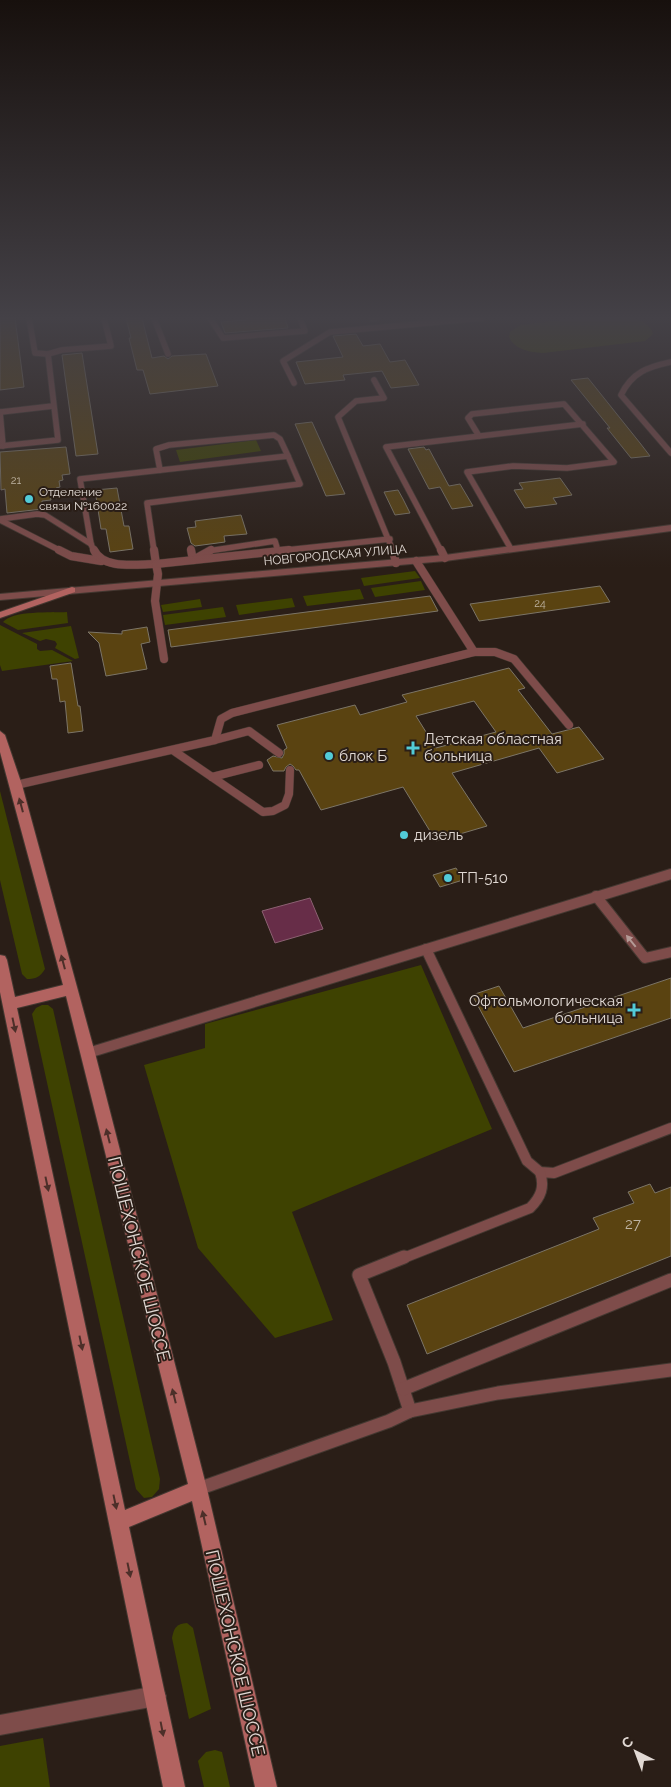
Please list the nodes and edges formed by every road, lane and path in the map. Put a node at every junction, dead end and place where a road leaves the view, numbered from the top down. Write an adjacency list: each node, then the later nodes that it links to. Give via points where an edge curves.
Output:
1 (53, 401): 4 (lane)
2 (356, 401): 14 (lane, via 338,417)
3 (627, 401): 9 (lane)
4 (53, 406): 5 (lane); 8 (lane, via 58,440)
5 (0, 412): 8 (lane)
6 (583, 424): 7 (lane); 7 (lane, via 567,406 561,404 472,414 468,418); 17 (lane, via 614,462 567,468 513,466 467,472)
7 (479, 436): 18 (lane, via 386,447)
8 (1, 446)
9 (671, 453)
10 (288, 456): 11 (lane); 11 (lane, via 280,439 274,435 207,441 156,449); 23 (lane, via 300,484 147,503)
11 (160, 470): 15 (lane, via 80,479)
12 (0, 520): 15 (lane, via 45,515); 19 (lane, via 71,556)
13 (671, 528): 17 (street, НОВГОРОДСКАЯ УЛИЦА)
14 (390, 538): 20 (lane); 22 (lane)
15 (91, 544): 19 (lane)
16 (191, 548): 20 (lane)
17 (511, 549): 18 (street, НОВГОРОДСКАЯ УЛИЦА)
18 (445, 558): 21 (street, НОВГОРОДСКАЯ УЛИЦА)
19 (101, 560): 23 (lane)
20 (193, 560): 23 (lane)
21 (416, 561): 22 (street, НОВГОРОДСКАЯ УЛИЦА); 28 (lane)
22 (396, 563): 24 (street, НОВГОРОДСКАЯ УЛИЦА)
23 (156, 564): 24 (lane)
24 (158, 584): 25 (street, НОВГОРОДСКАЯ УЛИЦА); 29 (lane, via 154,600)
25 (72, 590): 26 (street, НОВГОРОДСКАЯ УЛИЦА); 27 (main road)
26 (0, 597)
27 (0, 615)
28 (474, 652): 30 (lane, via 490,650 514,659); 32 (lane, via 232,714 221,719)
29 (164, 659)
30 (569, 725)
31 (0, 735): 38 (main road, ПОШЕХОНСКОЕ ШОССЕ)
32 (215, 740): 33 (lane); 34 (lane, via 249,731)
33 (174, 751): 37 (lane); 38 (lane)
34 (279, 753)
35 (259, 765): 37 (lane)
36 (290, 770): 37 (lane, via 290,797 284,807 273,812 263,812)
37 (212, 777)
38 (16, 785): 44 (main road, ПОШЕХОНСКОЕ ШОССЕ, one-way to 38)
39 (671, 874): 40 (lane)
40 (596, 896): 41 (lane); 42 (lane, one-way to 40, via 644,958)
41 (426, 949): 46 (lane); 48 (lane, via 527,1161)
42 (671, 952)
43 (0, 960): 45 (main road)
44 (70, 989): 45 (main road); 46 (main road, ПОШЕХОНСКОЕ ШОССЕ)
45 (5, 1003): 54 (main road, one-way to 54)
46 (88, 1053): 53 (main road, ПОШЕХОНСКОЕ ШОССЕ, one-way to 46)
47 (671, 1128): 48 (lane, via 554,1173)
48 (540, 1172): 51 (lane, via 543,1179 541,1196 530,1208 359,1275)
49 (671, 1280): 51 (lane)
50 (671, 1370): 52 (lane, via 498,1393)
51 (403, 1389): 52 (lane)
52 (410, 1411): 53 (lane)
53 (198, 1488): 54 (main road); 58 (main road, ПОШЕХОНСКОЕ ШОССЕ, one-way to 53)
54 (119, 1522): 55 (main road, one-way to 55)
55 (156, 1696): 56 (street); 57 (main road, one-way to 57)
56 (0, 1725)
57 (174, 1787)
58 (266, 1787)

